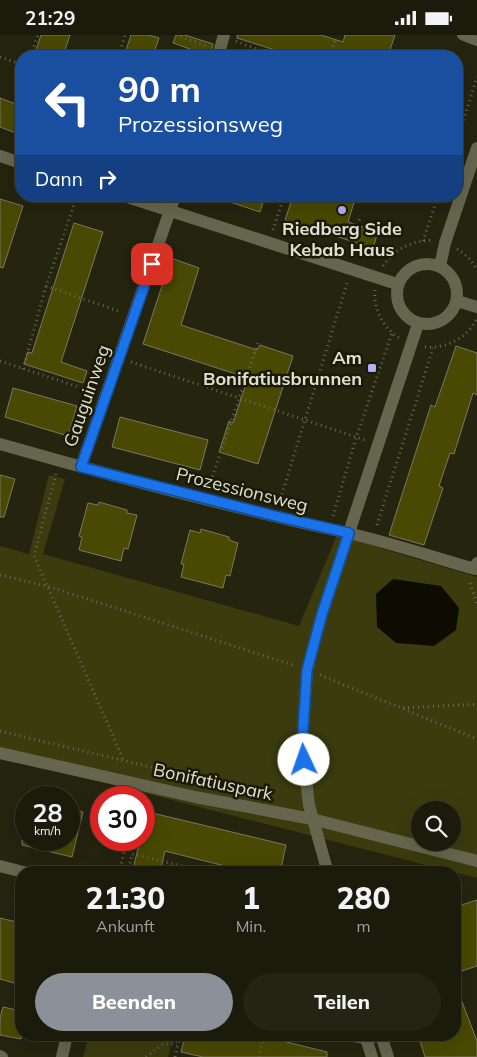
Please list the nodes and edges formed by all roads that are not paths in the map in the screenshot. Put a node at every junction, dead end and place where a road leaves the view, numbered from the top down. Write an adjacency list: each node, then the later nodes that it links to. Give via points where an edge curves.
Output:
1 (462, 35): 3 (lane)
2 (224, 36): 4 (street)
3 (477, 41)
4 (220, 50)
5 (477, 147): 8 (street)
6 (0, 156): 7 (street)
7 (15, 161)
8 (463, 189)
9 (143, 202): 12 (street)
10 (173, 202): 12 (street, Gauguinweg)
11 (459, 202): 13 (street)
12 (171, 211): 14 (street); 19 (street, Gauguinweg)
13 (440, 266): 14 (street, via 425,263 409,269); 15 (street, via 452,275 458,290)
14 (397, 284): 17 (street, via 397,301 405,317)
15 (457, 301): 16 (street); 17 (street, via 449,317 435,325)
16 (477, 307)
17 (418, 324): 20 (street)
18 (0, 444): 19 (street, Prozessionsweg)
19 (81, 467): 20 (street, Prozessionsweg)
20 (349, 533): 21 (street, Prozessionsweg); 23 (street, via 307,670 302,745)
21 (472, 566)
22 (0, 753): 23 (street, Bonifatiuspark, via 195,797)
23 (312, 819): 24 (street, Bonifatiuspark); 26 (street)
24 (477, 861)
25 (0, 866): 27 (street)
26 (326, 866)
27 (15, 870)
28 (66, 1041): 31 (street)
29 (367, 1041): 32 (street)
30 (383, 1041): 33 (street)
31 (62, 1057)
32 (372, 1057)
33 (388, 1057)

